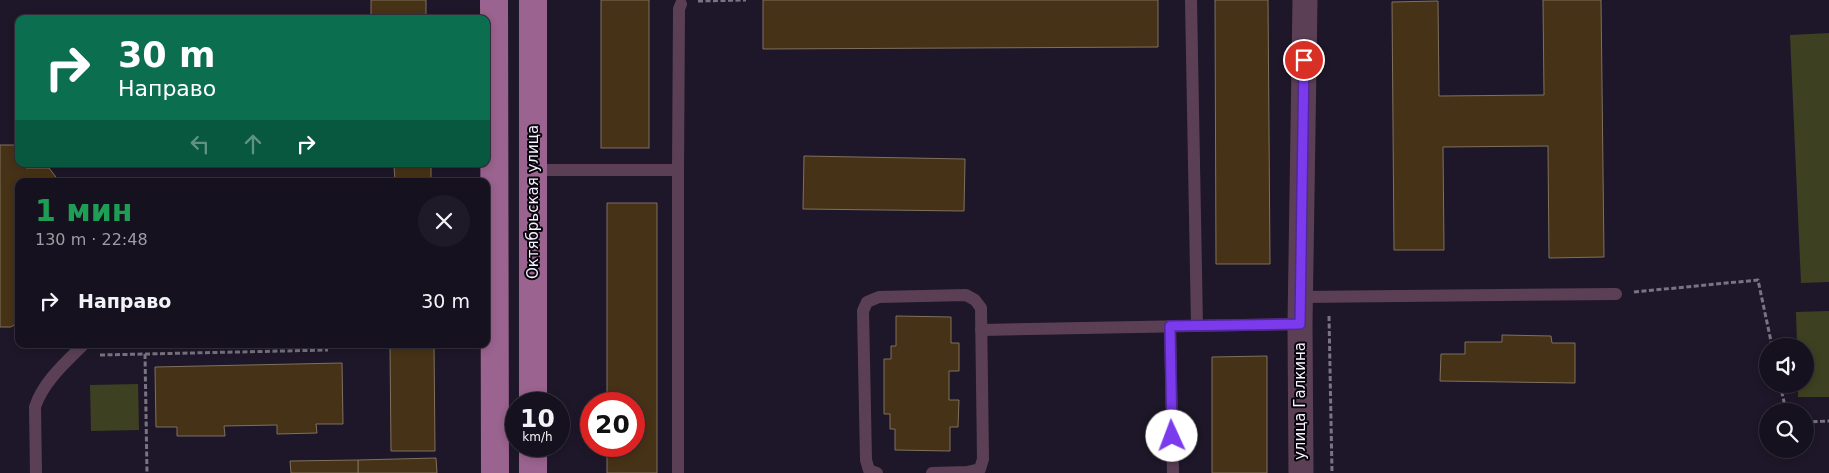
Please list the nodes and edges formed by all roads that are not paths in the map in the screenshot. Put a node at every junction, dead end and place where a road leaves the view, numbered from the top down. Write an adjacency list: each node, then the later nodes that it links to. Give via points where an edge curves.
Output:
1 (494, 0): 18 (main road)
2 (533, 0): 6 (main road, Октябрьская улица)
3 (1191, 0): 12 (lane)
4 (1305, 0): 9 (street, улица Галкина)
5 (681, 4): 7 (lane, via 678,9)
6 (533, 170): 7 (lane); 15 (main road, Октябрьская улица)
7 (678, 170): 20 (lane)
8 (1616, 294): 9 (lane)
9 (1300, 297): 10 (street, улица Галкина)
10 (1300, 324): 12 (lane); 24 (street, улица Галкина)
11 (1170, 326): 12 (lane); 13 (lane); 23 (lane)
12 (1197, 326)
13 (981, 330): 21 (lane, via 980,308 975,300 966,296 879,297 867,302 863,311 866,460 869,470); 22 (lane, via 983,459 980,469)
14 (80, 348): 17 (lane, via 40,394 34,407)
15 (533, 392)
16 (533, 457): 19 (main road)
17 (36, 473)
18 (495, 473)
19 (533, 473)
20 (678, 473)
21 (877, 473)
22 (932, 473)
23 (1173, 473)
24 (1301, 473)

